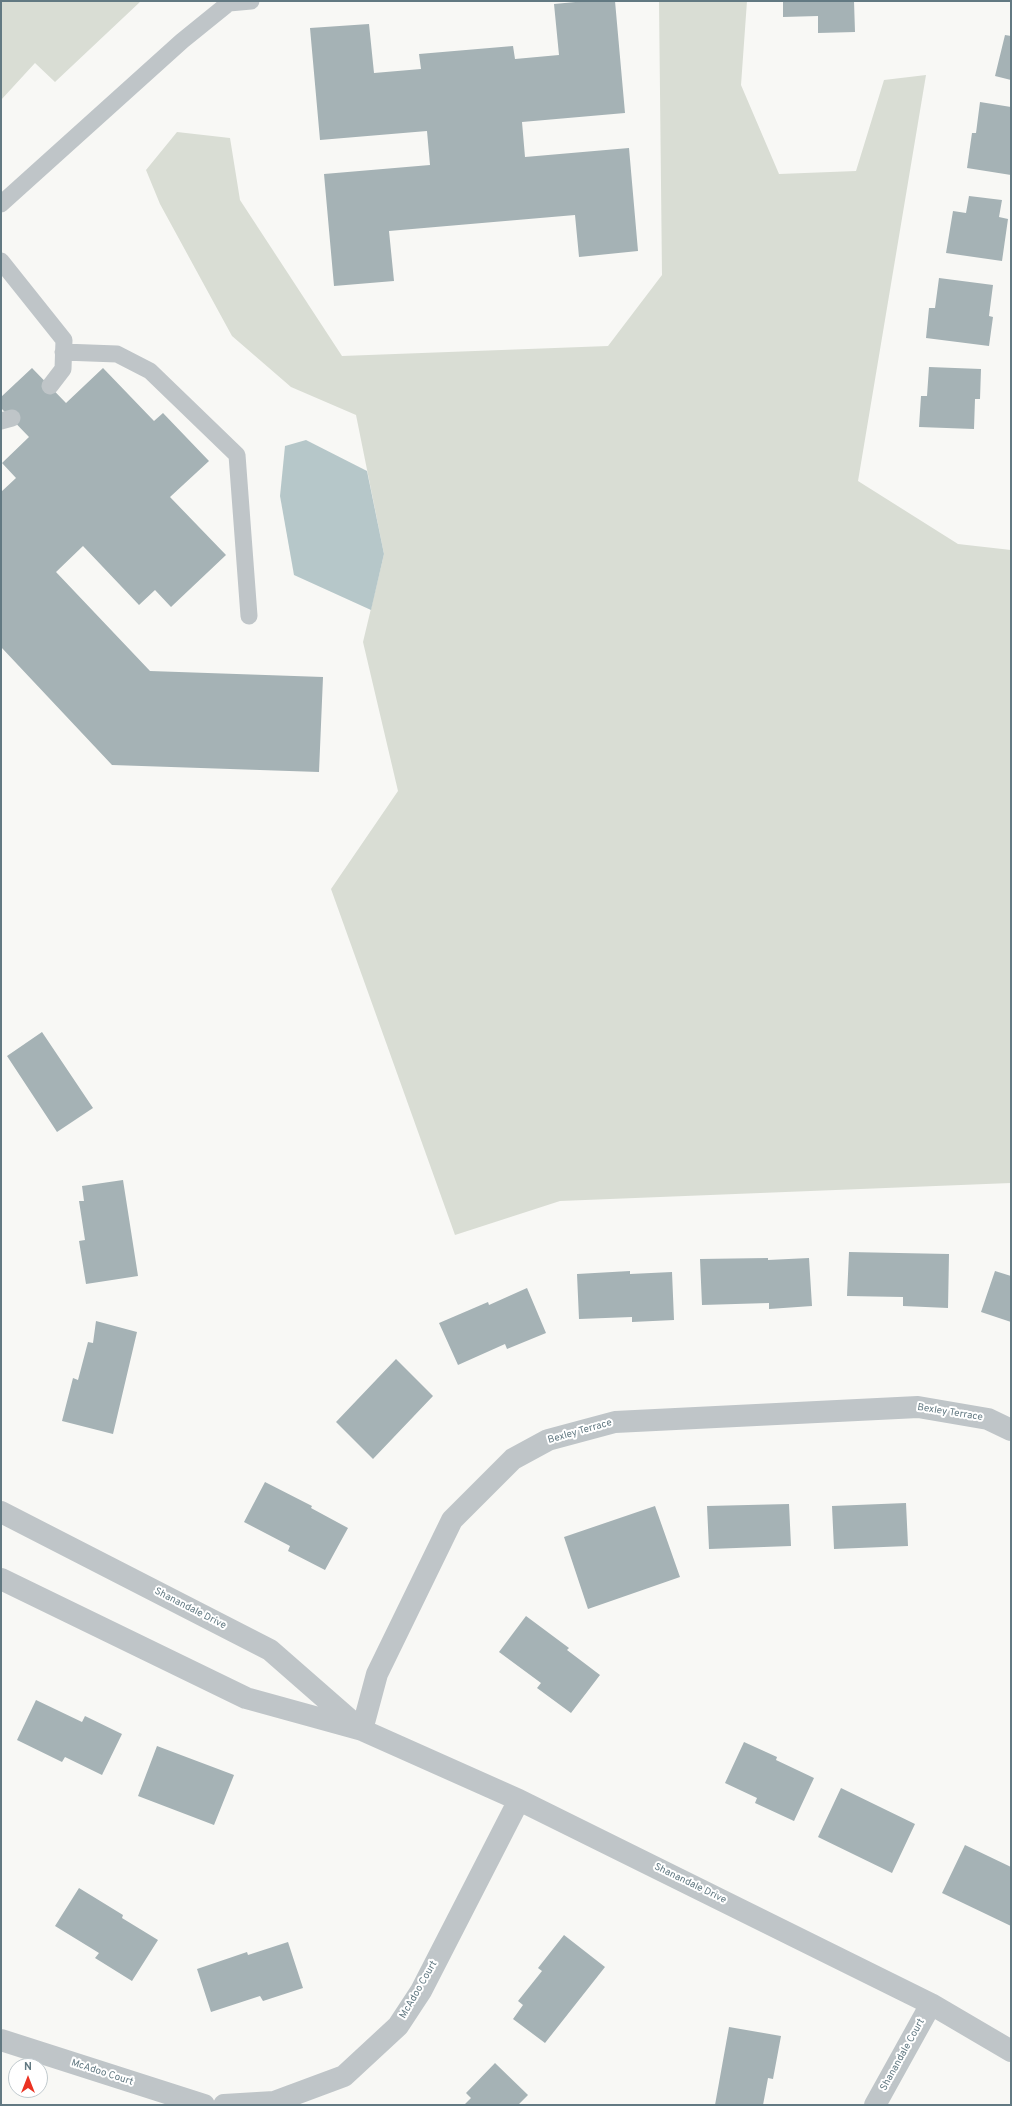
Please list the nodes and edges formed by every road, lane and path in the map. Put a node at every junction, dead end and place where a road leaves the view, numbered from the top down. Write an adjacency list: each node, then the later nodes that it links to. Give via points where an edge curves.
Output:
1 (251, 1): 2 (lane, via 229,3 187,36)
2 (1, 204)
3 (1, 261): 4 (lane, via 64,340)
4 (63, 352): 5 (lane, via 63,369); 6 (lane, via 117,354 150,371 238,455)
5 (50, 386)
6 (249, 616)
7 (1011, 1430): 10 (street, Bexley Terrace, via 988,1419 918,1407 615,1422 548,1440 513,1458 452,1520 377,1674)
8 (1, 1512): 10 (street, Shanandale Drive, via 270,1650)
9 (1, 1579): 10 (street, Shanandale Drive, via 246,1698)
10 (362, 1730): 11 (street, Shanandale Drive)
11 (519, 1800): 12 (street, Shanandale Drive); 16 (street, McAdoo Court, via 421,1992 398,2026 344,2076 274,2102)
12 (931, 2004): 14 (street, Shanandale Drive); 17 (street, Shanandale Court)
13 (1, 2040): 15 (street, McAdoo Court)
14 (1011, 2051)
15 (204, 2105)
16 (224, 2105)
17 (875, 2105)

